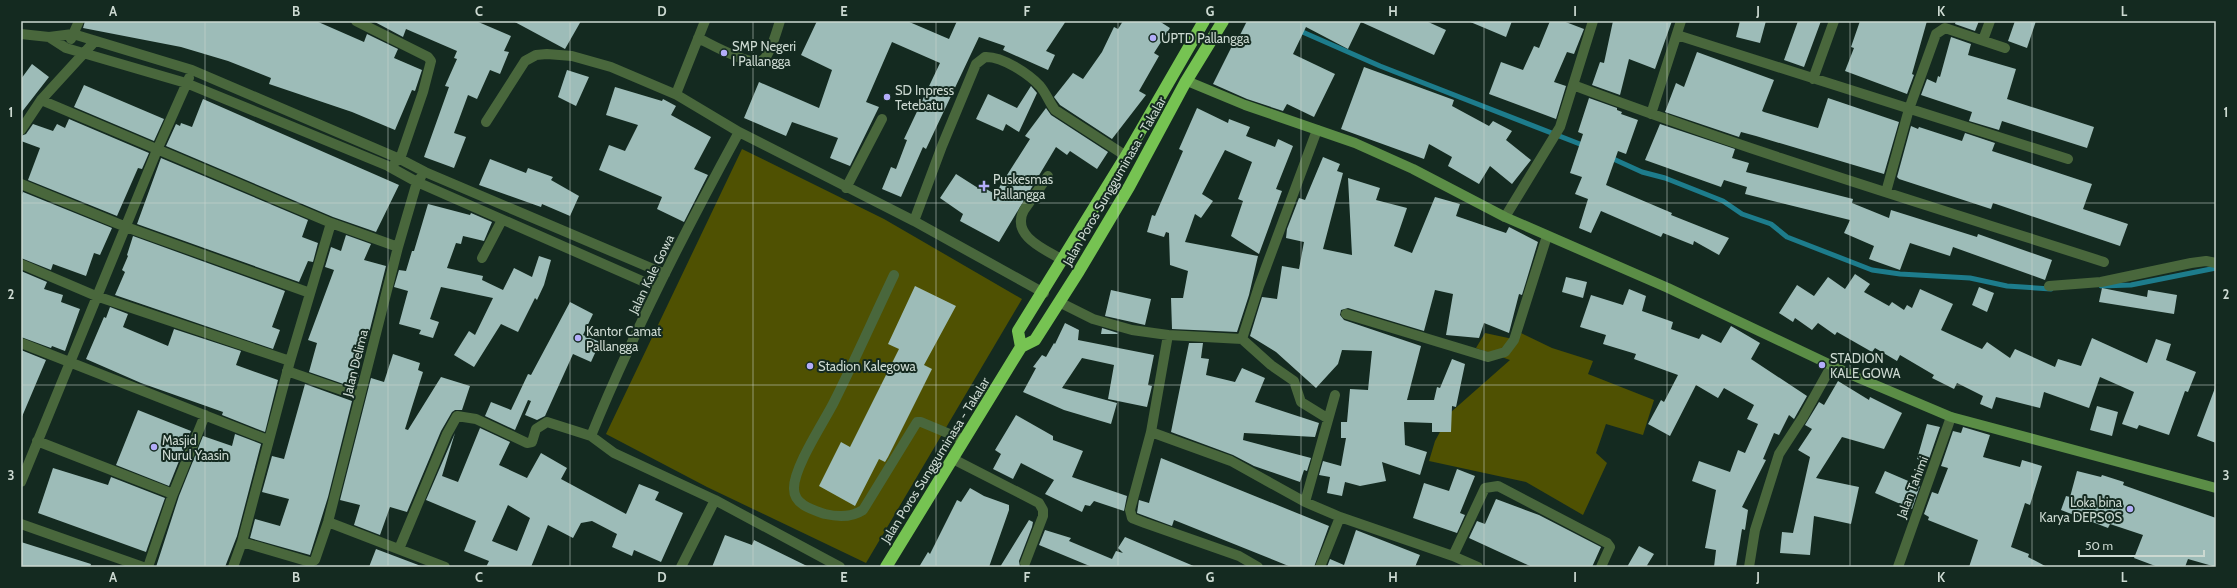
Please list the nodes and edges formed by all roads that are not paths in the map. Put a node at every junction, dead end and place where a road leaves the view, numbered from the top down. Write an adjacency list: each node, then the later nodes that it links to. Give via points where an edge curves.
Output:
1 (79, 21): 12 (street)
2 (357, 21): 37 (street, via 428,57 431,61)
3 (705, 21): 15 (street)
4 (780, 21): 15 (street, via 766,57 759,62 749,61)
5 (1204, 21): 36 (highway, Jalan Poros Sungguminasa - Takalar)
6 (1223, 21): 23 (highway, Jalan Poros Sungguminasa - Takalar)
7 (1593, 21): 25 (street)
8 (1681, 21): 13 (street)
9 (1834, 21): 22 (street)
10 (1990, 21): 16 (street)
11 (21, 34): 14 (street)
12 (73, 34): 14 (street); 17 (street); 18 (street)
13 (1677, 35): 22 (street); 29 (street)
14 (49, 38): 18 (street)
15 (698, 38): 26 (street)
16 (1983, 40): 19 (street); 28 (street, via 1945,28 1936,34)
17 (95, 41): 20 (street); 21 (street)
18 (66, 48): 20 (street)
19 (2005, 48)
20 (82, 53): 24 (street); 27 (street)
21 (192, 70): 24 (street); 37 (street)
22 (1813, 79): 28 (street)
23 (1186, 81): 33 (street); 67 (highway, Jalan Poros Sungguminasa - Takalar, via 1129,187)
24 (186, 83): 35 (street); 39 (street)
25 (1573, 85): 29 (street); 46 (street, via 1555,137)
26 (676, 94): 31 (street, via 605,65 572,56 536,55 525,61 519,69); 34 (street)
27 (41, 100): 32 (street); 35 (street)
28 (1909, 109): 38 (street); 45 (street)
29 (1651, 114): 45 (street)
30 (882, 119): 44 (street)
31 (486, 122)
32 (21, 130)
33 (1317, 130): 46 (street, via 1355,143 1413,169); 70 (street)
34 (739, 132): 44 (street); 60 (street, Jalan Kale Gowa)
35 (157, 150): 49 (street); 50 (street)
36 (1126, 156): 48 (street, via 1056,110 1032,78 999,59 985,57 976,64); 56 (highway, Jalan Poros Sungguminasa - Takalar)
37 (400, 159): 39 (street); 40 (street)
38 (2068, 159)
39 (388, 166): 42 (street)
40 (425, 172): 42 (street, Jalan Delima); 52 (street)
41 (1048, 176): 56 (street, via 1021,215 1021,226 1030,239)
42 (417, 182): 47 (street); 53 (street, Jalan Delima)
43 (21, 184): 50 (street)
44 (846, 188): 48 (street)
45 (1886, 192): 57 (street)
46 (1505, 218): 51 (street)
47 (502, 220): 54 (street); 55 (street)
48 (914, 221): 64 (street)
49 (331, 223): 53 (street); 65 (street)
50 (126, 227): 65 (street); 66 (street)
51 (1547, 236): 68 (street, via 1514,340 1504,352 1488,357); 75 (street, via 1668,288)
52 (595, 244): 55 (street); 60 (street)
53 (398, 247): 78 (street, Jalan Delima)
54 (482, 258)
55 (588, 259): 63 (street)
56 (1063, 260): 64 (highway, Jalan Poros Sungguminasa - Takalar)
57 (2104, 262)
58 (2216, 262): 62 (street, via 2191,263 2101,282)
59 (21, 264): 66 (street)
60 (665, 274): 63 (street, Jalan Kale Gowa)
61 (894, 275): 85 (street, via 799,469 794,490 796,497 809,509 834,516 857,514 863,510 917,422)
62 (2049, 286)
63 (658, 288): 83 (street, Jalan Kale Gowa)
64 (1044, 293): 72 (highway, Jalan Poros Sungguminasa - Takalar, via 1018,331)
65 (310, 294): 73 (street)
66 (96, 296): 73 (street); 74 (street)
67 (1059, 302): 69 (street, via 1093,319 1132,330); 72 (highway, Jalan Poros Sungguminasa - Takalar, via 1035,340)
68 (1346, 314)
69 (1168, 335): 70 (street); 82 (street)
70 (1242, 339): 81 (street, via 1271,365 1294,381 1301,402)
71 (21, 342): 74 (street)
72 (1021, 347): 85 (highway, Jalan Poros Sungguminasa - Takalar)
73 (290, 361): 76 (street)
74 (70, 362): 79 (street); 86 (street)
75 (1832, 365): 80 (street); 111 (street, via 1779,454 1755,530)
76 (287, 371): 78 (street); 84 (street)
77 (1335, 395): 81 (street)
78 (360, 396): 94 (street, Jalan Delima)
79 (205, 415): 84 (street); 90 (street)
80 (1951, 417): 89 (street); 112 (street, Jalan Tahimi)
81 (1327, 418): 92 (street)
82 (1152, 432): 92 (street, via 1231,461); 107 (street, via 1132,498 1132,518 1239,556)
83 (590, 436): 91 (street, via 614,453); 97 (street, via 547,422 536,429 532,442 527,443 476,419 457,416)
84 (268, 440): 96 (street)
85 (964, 440): 87 (highway, Jalan Poros Sungguminasa - Takalar)
86 (37, 441): 88 (street); 90 (street)
87 (953, 460): 99 (street, via 1039,503 1043,516); 106 (highway, Jalan Poros Sungguminasa - Takalar)
88 (21, 482)
89 (2216, 488)
90 (173, 494): 101 (street)
91 (715, 500): 104 (street); 105 (street)
92 (1305, 502): 93 (street)
93 (1340, 517): 98 (street); 108 (street)
94 (328, 522): 96 (street, Jalan Delima, via 312,562); 97 (street)
95 (21, 524): 100 (street)
96 (242, 542): 102 (street)
97 (399, 549): 103 (street)
98 (1453, 556): 109 (street); 110 (street, via 1485,488 1498,486 1607,543 1610,547)
99 (1025, 563)
100 (143, 567)
101 (148, 567)
102 (233, 567)
103 (445, 567)
104 (681, 567)
105 (840, 567)
106 (887, 567)
107 (1258, 567)
108 (1320, 567)
109 (1478, 567)
110 (1601, 567)
111 (1749, 567)
112 (1898, 567)

